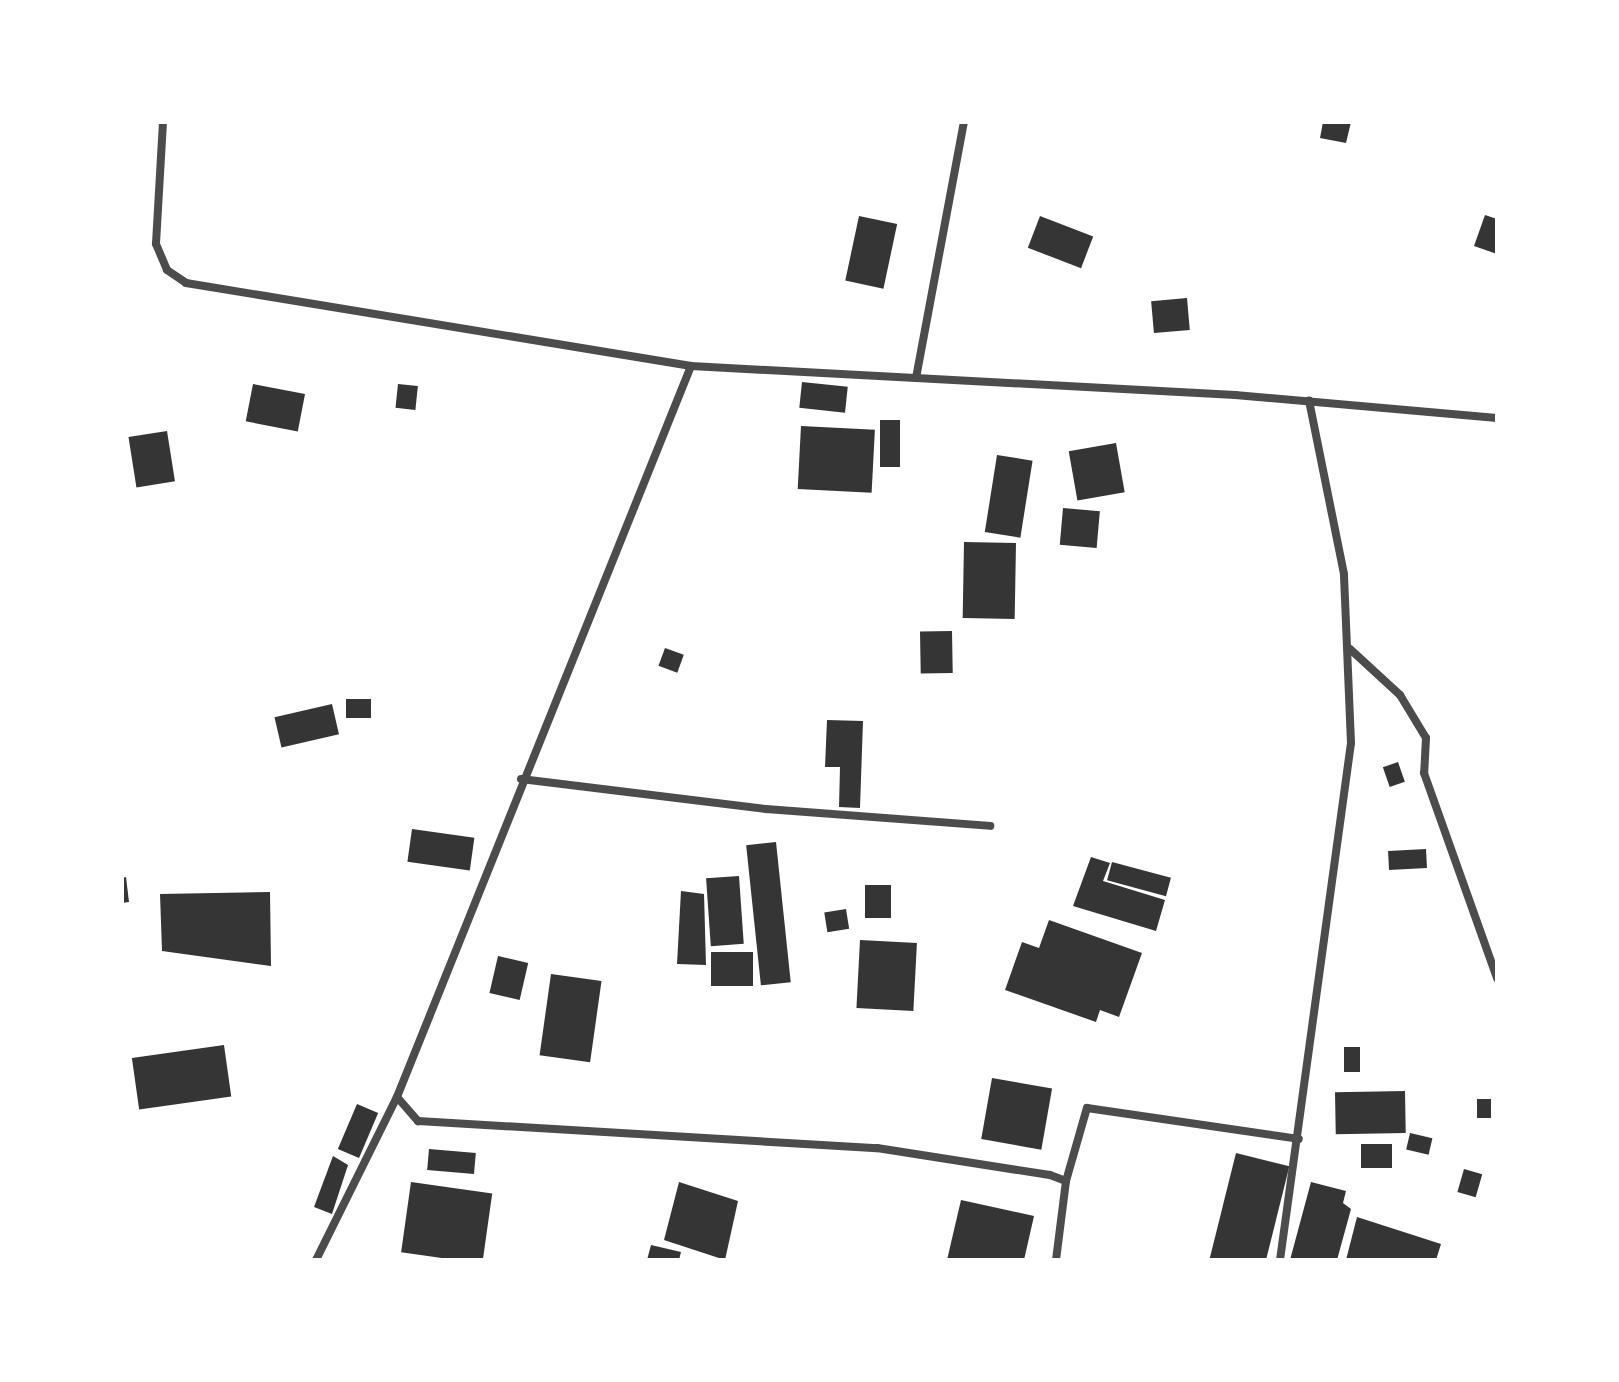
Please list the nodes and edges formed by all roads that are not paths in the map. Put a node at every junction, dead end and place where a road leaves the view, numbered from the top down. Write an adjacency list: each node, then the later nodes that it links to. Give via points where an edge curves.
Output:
1 (163, 122): 3 (street, via 156,244 167,270 186,283)
2 (964, 122): 4 (street)
3 (691, 366): 4 (street); 8 (street)
4 (916, 378): 5 (street)
5 (1309, 401): 6 (street); 7 (street, via 1344,574)
6 (1497, 418)
7 (1350, 649): 10 (street, via 1400,695 1426,738 1424,773); 12 (street, via 1351,743 1315,977 1317,1024)
8 (521, 779): 9 (street, via 766,809); 11 (street)
9 (990, 826)
10 (1497, 978)
11 (397, 1097): 13 (street, via 418,1121 877,1148); 14 (street)
12 (1299, 1139): 13 (street, via 1087,1108); 16 (street)
13 (1066, 1181): 15 (street)
14 (316, 1260)
15 (1056, 1260)
16 (1280, 1260)

